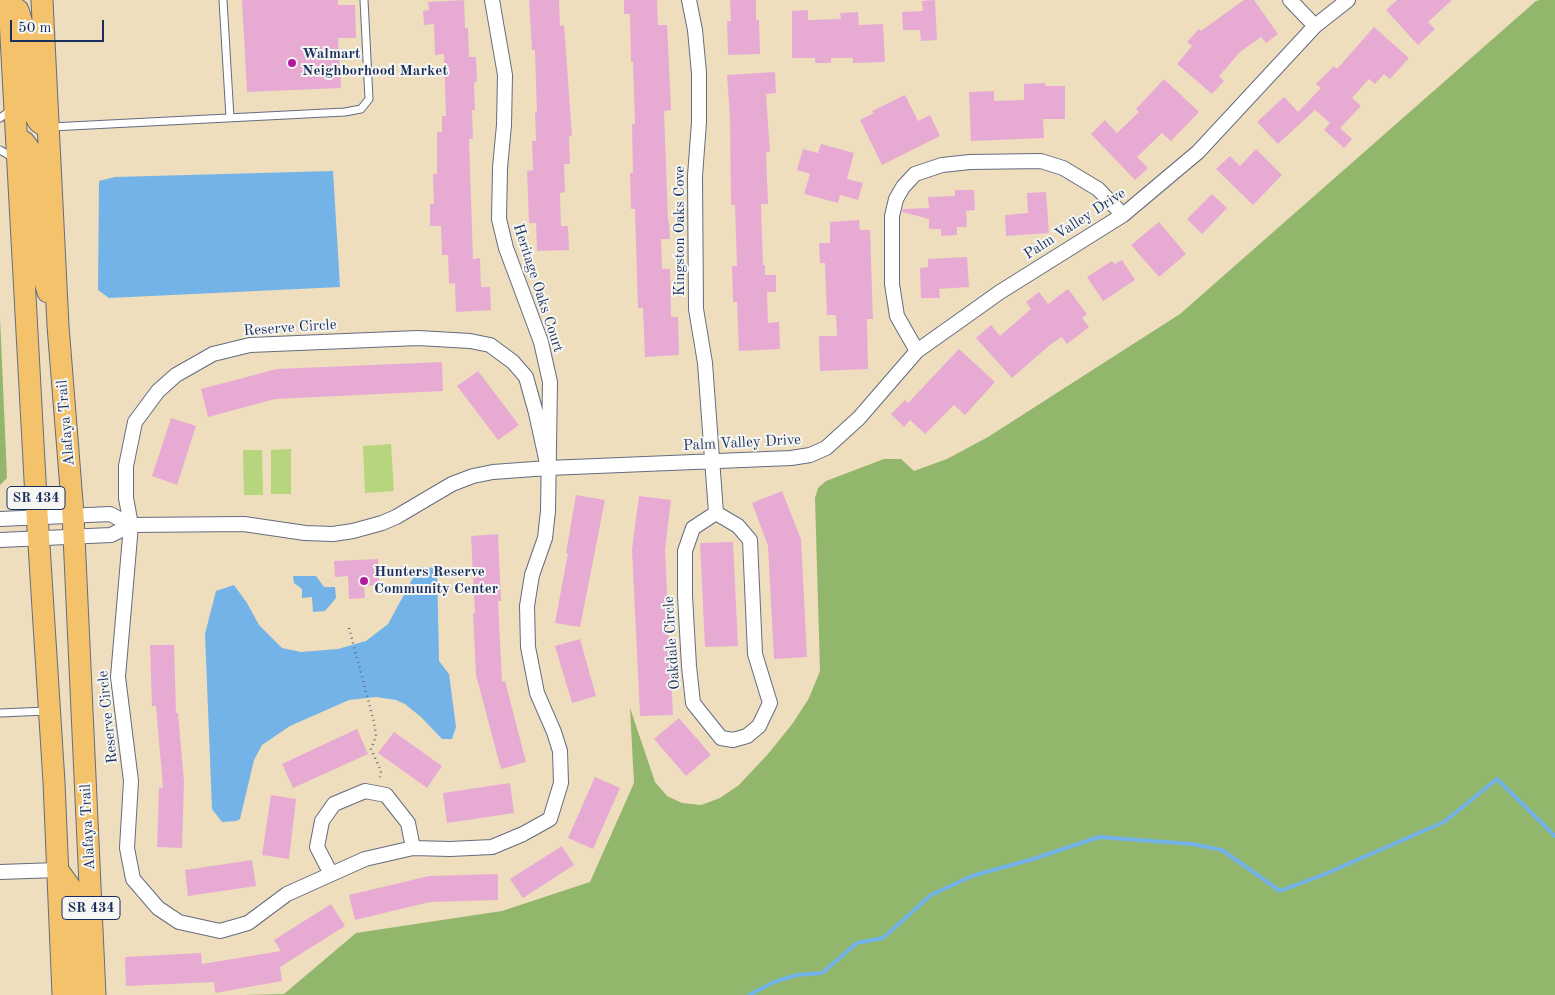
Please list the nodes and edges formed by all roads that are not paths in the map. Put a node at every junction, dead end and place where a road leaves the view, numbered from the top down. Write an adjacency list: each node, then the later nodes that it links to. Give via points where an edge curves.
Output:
1 (9, 0): 11 (main road, SR 434)
2 (16, 0): 13 (main road, via 28,43 33,112)
3 (42, 0): 13 (main road, Alafaya Trail / SR 434)
4 (223, 0): 12 (lane)
5 (364, 0): 12 (lane, via 369,99 361,109)
6 (492, 0): 19 (street, Heritage Oaks Court, via 505,74 499,219 506,248 541,342 550,382)
7 (689, 0): 18 (street, Kingston Oaks Cove, via 699,73 695,176 696,309 706,364)
8 (1290, 0): 10 (street)
9 (1348, 0): 10 (street, Palm Valley Drive)
10 (1315, 26): 15 (street, Palm Valley Drive, via 1198,152)
11 (7, 113): 14 (main road, SR 434)
12 (230, 118): 13 (lane)
13 (48, 128): 16 (main road, Alafaya Trail / SR 434)
14 (11, 149): 16 (main road, via 24,142 30,150 34,166 39,261); 24 (main road, SR 434)
15 (1123, 215): 17 (street, Palm Valley Drive, via 1000,292); 17 (street, via 1098,189 1063,168 1041,161 970,162 915,174 896,199 892,216 892,284 897,316)
16 (58, 326): 20 (main road, Alafaya Trail / SR 434)
17 (918, 351): 18 (street, Palm Valley Drive, via 858,418 826,448 790,458)
18 (712, 462): 19 (street, Palm Valley Drive); 21 (street)
19 (548, 468): 23 (street, Palm Valley Drive, via 473,476 370,527 332,534 305,534 244,524); 23 (street, Reserve Circle, via 526,377 513,362 490,345 470,340 418,338 250,345 213,354 176,375 158,391 135,422 126,466 126,498); 29 (street, Reserve Circle, via 545,538 532,575 527,606 528,647 537,693 560,751 561,783 550,820 492,847)
20 (73, 514): 23 (street, Palm Valley Drive, via 110,514); 24 (street, Palm Valley Drive); 25 (main road, Alafaya Trail / SR 434)
21 (716, 514): 21 (street, Oakdale Circle, via 693,528 684,550 689,666 693,702 721,738 733,740 747,736 759,726 770,703 755,654 750,540 738,526)
22 (0, 519): 24 (street, Palm Valley Drive)
23 (131, 525): 25 (street, Palm Valley Drive, via 112,535); 32 (street, Reserve Circle, via 118,677 131,781 127,848 132,879 158,908 179,922 220,931 248,924 287,894)
24 (38, 528): 25 (street, Palm Valley Drive); 26 (street, Palm Valley Drive); 27 (main road, SR 434)
25 (74, 536): 35 (main road, Alafaya Trail / SR 434)
26 (0, 540)
27 (50, 711): 28 (lane); 30 (main road, SR 434)
28 (0, 713)
29 (414, 848): 32 (street, Reserve Circle, via 365,859); 32 (street, via 408,823 386,795 365,791 334,804 322,821 317,847)
30 (58, 870): 31 (street); 33 (main road, SR 434); 34 (main road, via 70,887 74,900)
31 (0, 872)
32 (331, 874)
33 (63, 995)
34 (82, 995)
35 (95, 995)

